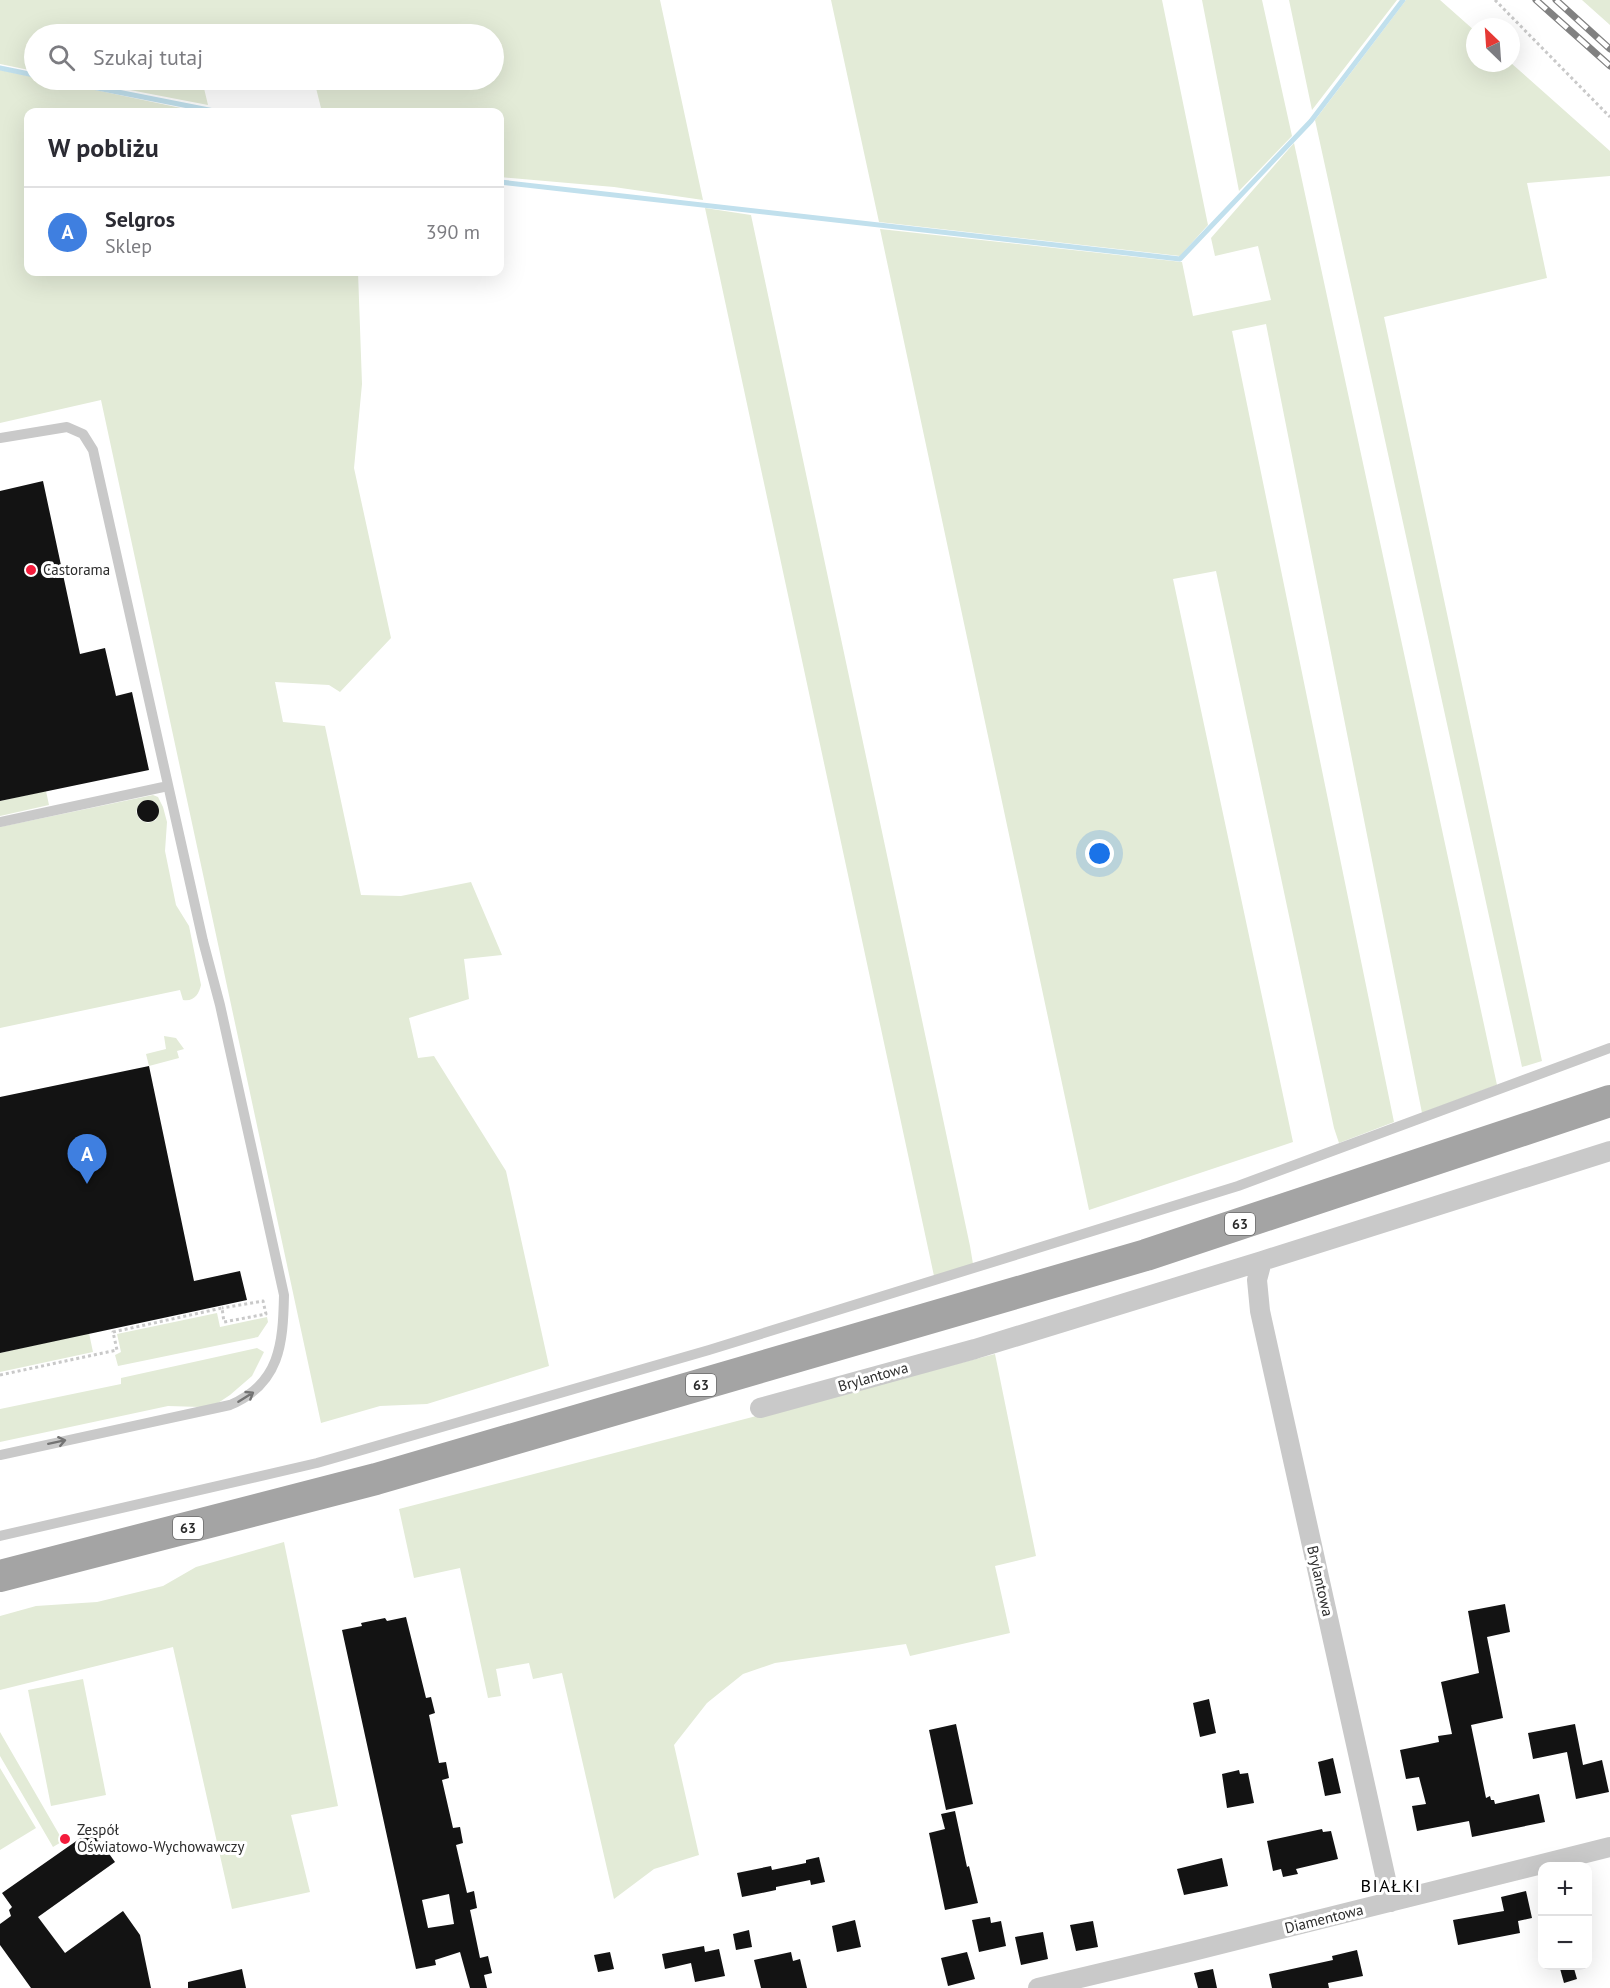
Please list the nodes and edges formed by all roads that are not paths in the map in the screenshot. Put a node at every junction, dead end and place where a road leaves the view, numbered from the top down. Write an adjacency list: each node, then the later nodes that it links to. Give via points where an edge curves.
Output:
1 (0, 438): 2 (lane, via 67,427 89,441)
2 (168, 786): 3 (lane); 9 (lane, one-way to 2, via 241,1401 258,1389 274,1367 282,1338 284,1295)
3 (0, 822)
4 (1610, 1048): 10 (lane, via 1238,1186 709,1350 318,1463)
5 (1610, 1101): 11 (main road, 63, via 1146,1255 376,1479)
6 (1610, 1152): 7 (street, Brylantowa)
7 (1262, 1261): 8 (street, Brylantowa); 13 (street, Brylantowa, via 1257,1280 1260,1311)
8 (760, 1408)
9 (0, 1455)
10 (0, 1536)
11 (0, 1576)
12 (1610, 1847): 13 (street, Diamentowa)
13 (1391, 1902): 14 (street, Diamentowa)
14 (1038, 1988)

